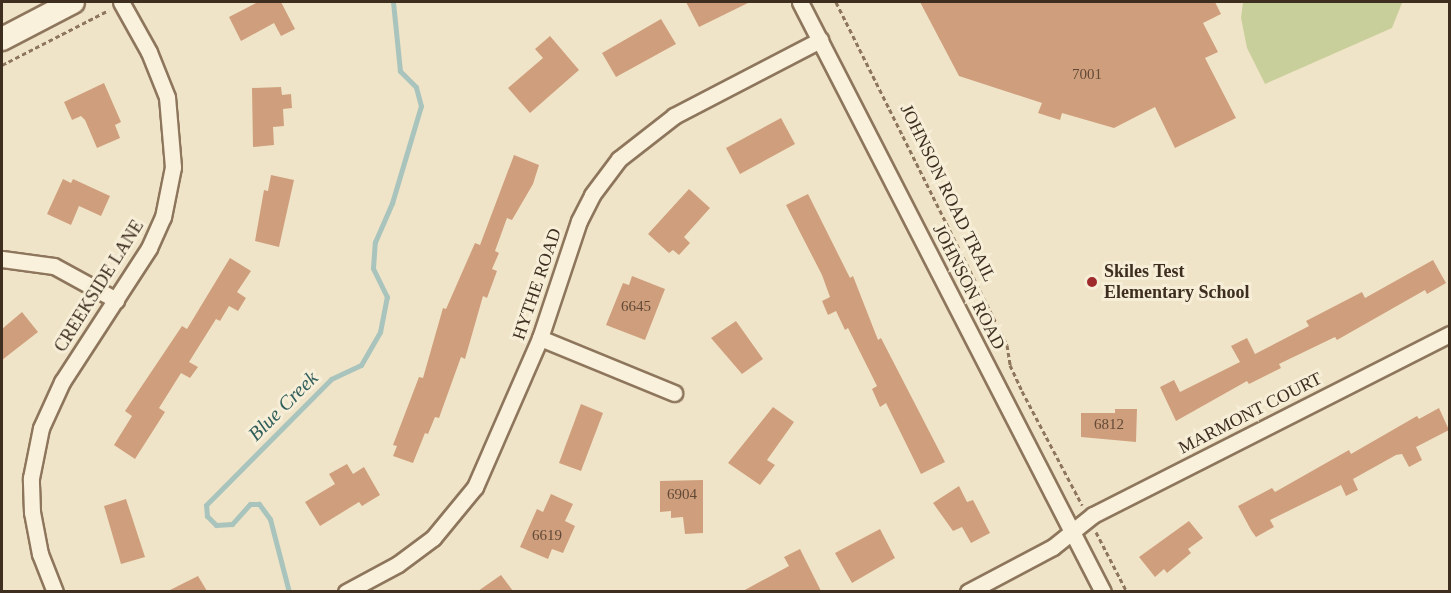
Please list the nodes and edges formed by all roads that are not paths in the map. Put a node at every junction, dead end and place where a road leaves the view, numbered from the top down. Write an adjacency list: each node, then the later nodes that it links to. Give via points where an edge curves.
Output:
1 (73, 2): 4 (main road)
2 (121, 2): 7 (street, CREEKSIDE LANE, via 163,87 173,150 169,191 160,224)
3 (800, 2): 5 (street, JOHNSON ROAD)
4 (2, 39)
5 (820, 40): 9 (street, HYTHE ROAD, via 674,116 619,159 592,195 579,221); 11 (street, JOHNSON ROAD)
6 (2, 259): 7 (street, via 54,266)
7 (116, 300): 12 (street, CREEKSIDE LANE, via 53,396 35,454 33,521 40,554)
8 (1449, 334): 11 (street, MARMONT COURT, via 1089,518)
9 (540, 338): 10 (street); 13 (street, HYTHE ROAD, via 495,449 464,505 416,552)
10 (674, 393)
11 (1073, 533): 14 (street, MARMONT COURT); 15 (street, JOHNSON ROAD)
12 (55, 591)
13 (346, 591)
14 (968, 591)
15 (1103, 591)

